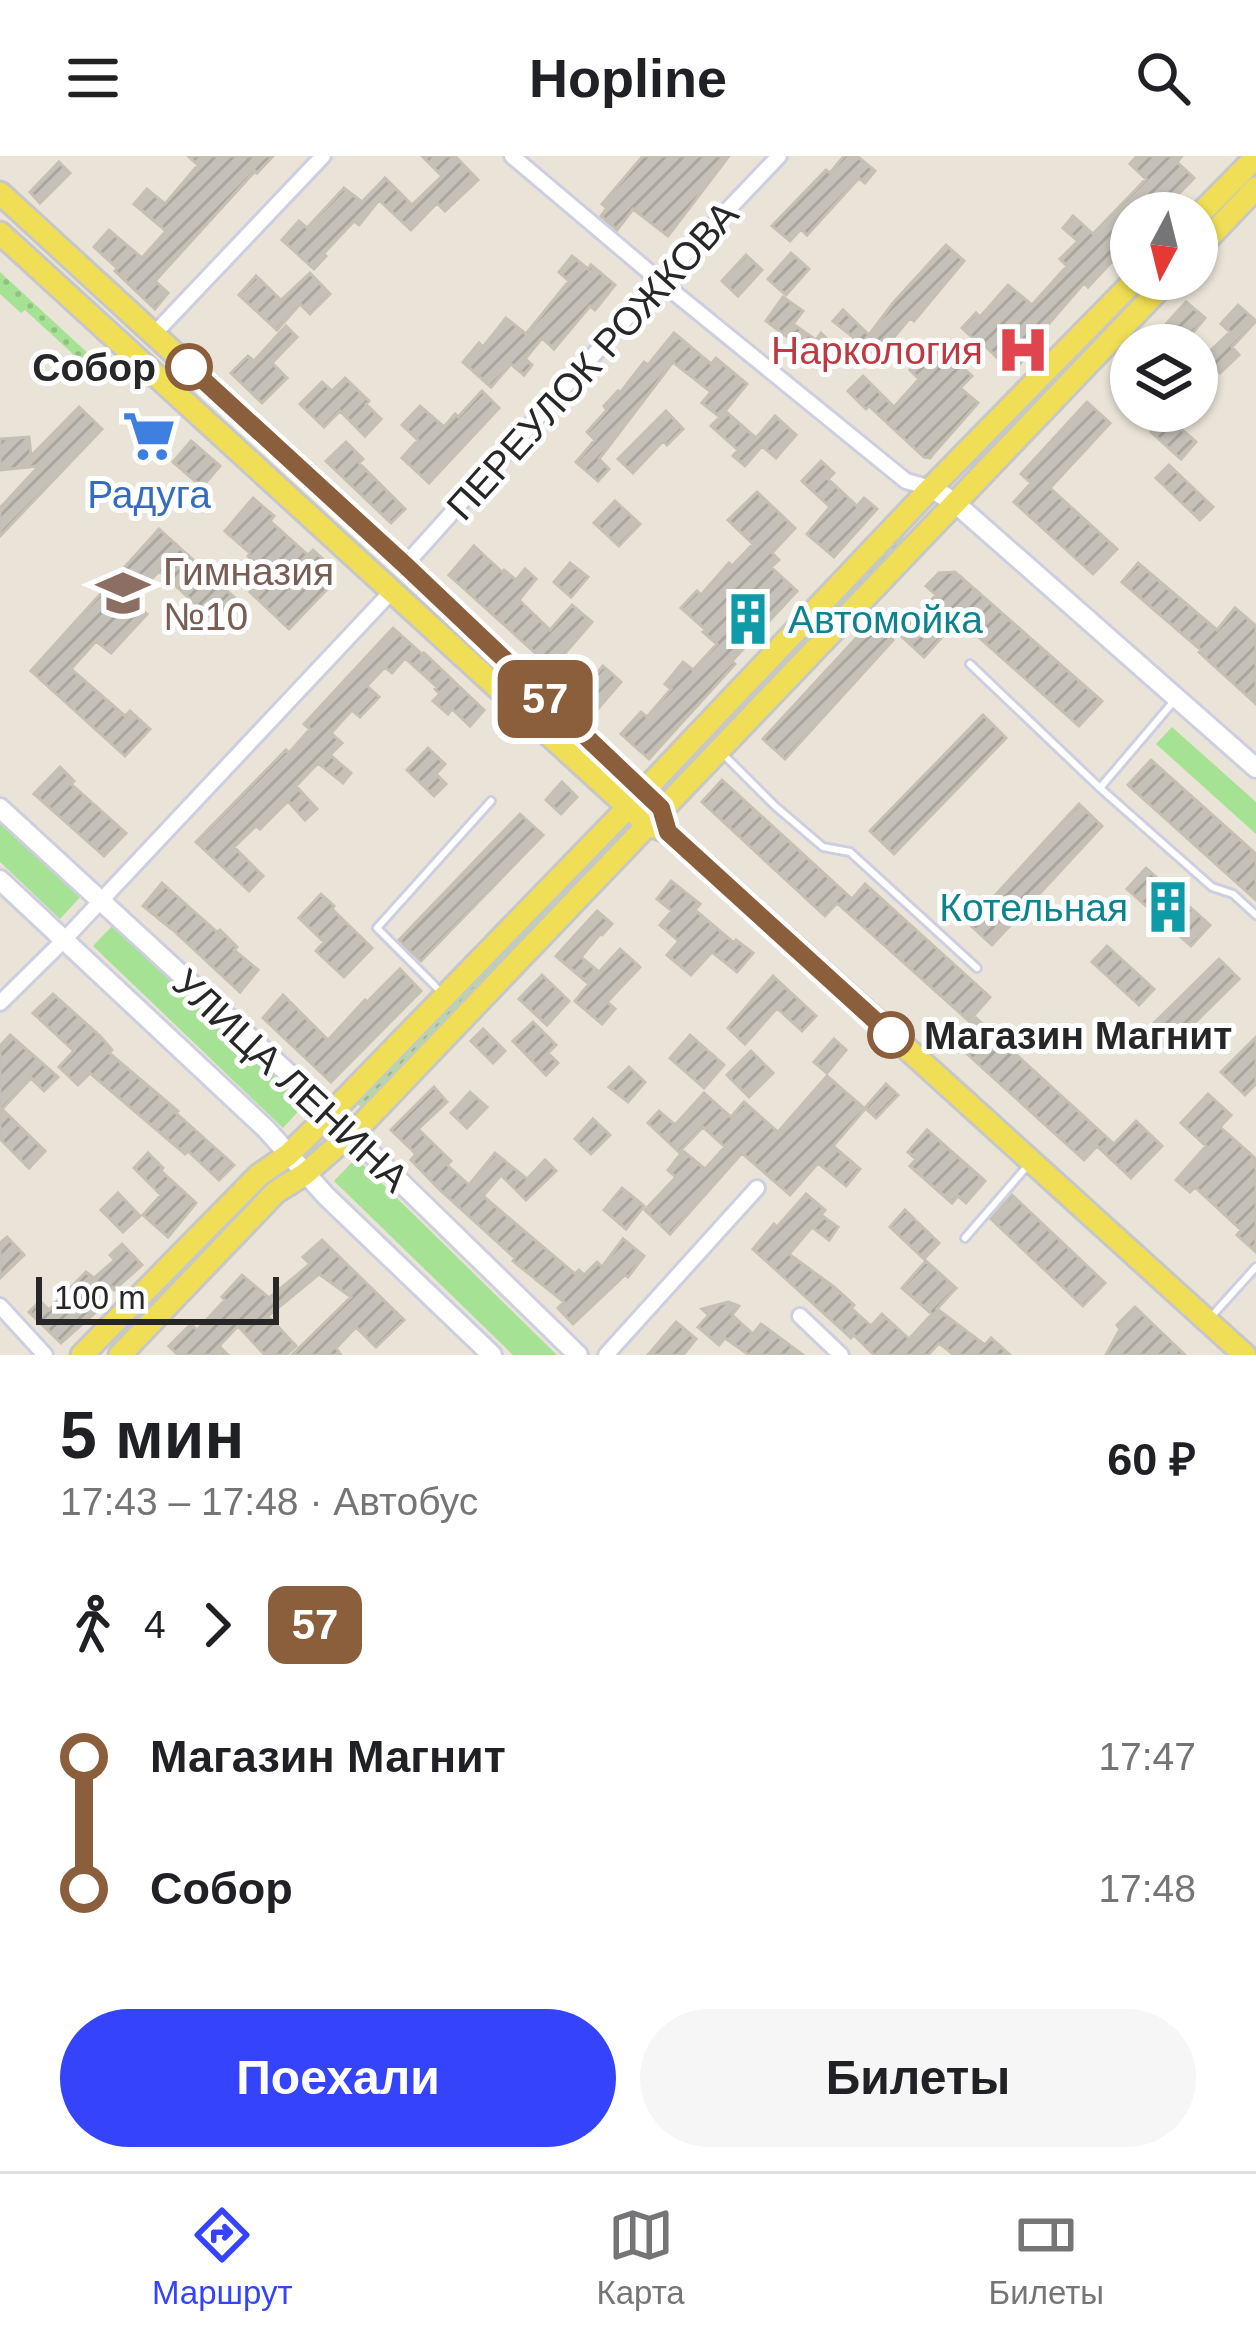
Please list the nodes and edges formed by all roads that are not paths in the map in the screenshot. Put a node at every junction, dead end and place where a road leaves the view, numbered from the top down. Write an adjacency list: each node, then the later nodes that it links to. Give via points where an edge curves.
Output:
1 (323, 156): 13 (street)
2 (512, 156): 10 (street)
3 (779, 156): 10 (street, ПЕРЕУЛОК РОЖКОВА)
4 (1256, 157): 7 (main road)
5 (1256, 188): 8 (main road)
6 (0, 193): 13 (main road)
7 (1218, 196)
8 (1218, 228)
9 (0, 233): 17 (main road)
10 (660, 281): 14 (street, via 906,482); 16 (street, ПЕРЕУЛОК РОЖКОВА)
11 (1115, 300): 14 (main road)
12 (1148, 300): 15 (main road)
13 (155, 334): 16 (main road)
14 (931, 488): 15 (main road); 24 (main road)
15 (954, 502): 19 (main road); 20 (main road)
16 (405, 565): 24 (main road)
17 (392, 591): 24 (main road); 28 (street)
18 (970, 664): 22 (lane)
19 (1176, 698): 21 (main road); 22 (lane)
20 (718, 749): 26 (main road); 31 (lane, via 823,847 850,852)
21 (1256, 768)
22 (1100, 788): 29 (lane, via 1212,887)
23 (491, 800): 32 (lane, via 376,928)
24 (635, 800): 26 (main road); 32 (main road)
25 (0, 808): 28 (main road, УЛИЦА ЛЕНИНА)
26 (659, 822): 35 (main road); 37 (main road)
27 (0, 880): 30 (main road, УЛИЦА ЛЕНИНА)
28 (99, 902): 30 (street); 34 (main road, УЛИЦА ЛЕНИНА)
29 (1256, 915)
30 (64, 940): 33 (street); 36 (main road, УЛИЦА ЛЕНИНА)
31 (977, 968)
32 (445, 995): 34 (main road)
33 (0, 1003)
34 (331, 1114): 35 (main road, УЛИЦА ЛЕНИНА); 36 (main road)
35 (351, 1133): 38 (main road); 50 (main road, УЛИЦА ЛЕНИНА)
36 (288, 1155): 38 (main road, УЛИЦА ЛЕНИНА); 45 (main road)
37 (1031, 1161): 40 (lane); 44 (main road)
38 (304, 1174): 48 (main road, via 276,1192); 49 (main road, УЛИЦА ЛЕНИНА)
39 (757, 1188): 51 (street)
40 (965, 1238)
41 (1256, 1267): 44 (lane)
42 (0, 1306): 46 (street)
43 (800, 1316): 52 (street)
44 (1207, 1321): 53 (main road)
45 (98, 1338): 47 (main road); 48 (street)
46 (45, 1355)
47 (82, 1355)
48 (118, 1355)
49 (492, 1355)
50 (578, 1355)
51 (606, 1355)
52 (842, 1355)
53 (1245, 1355)

